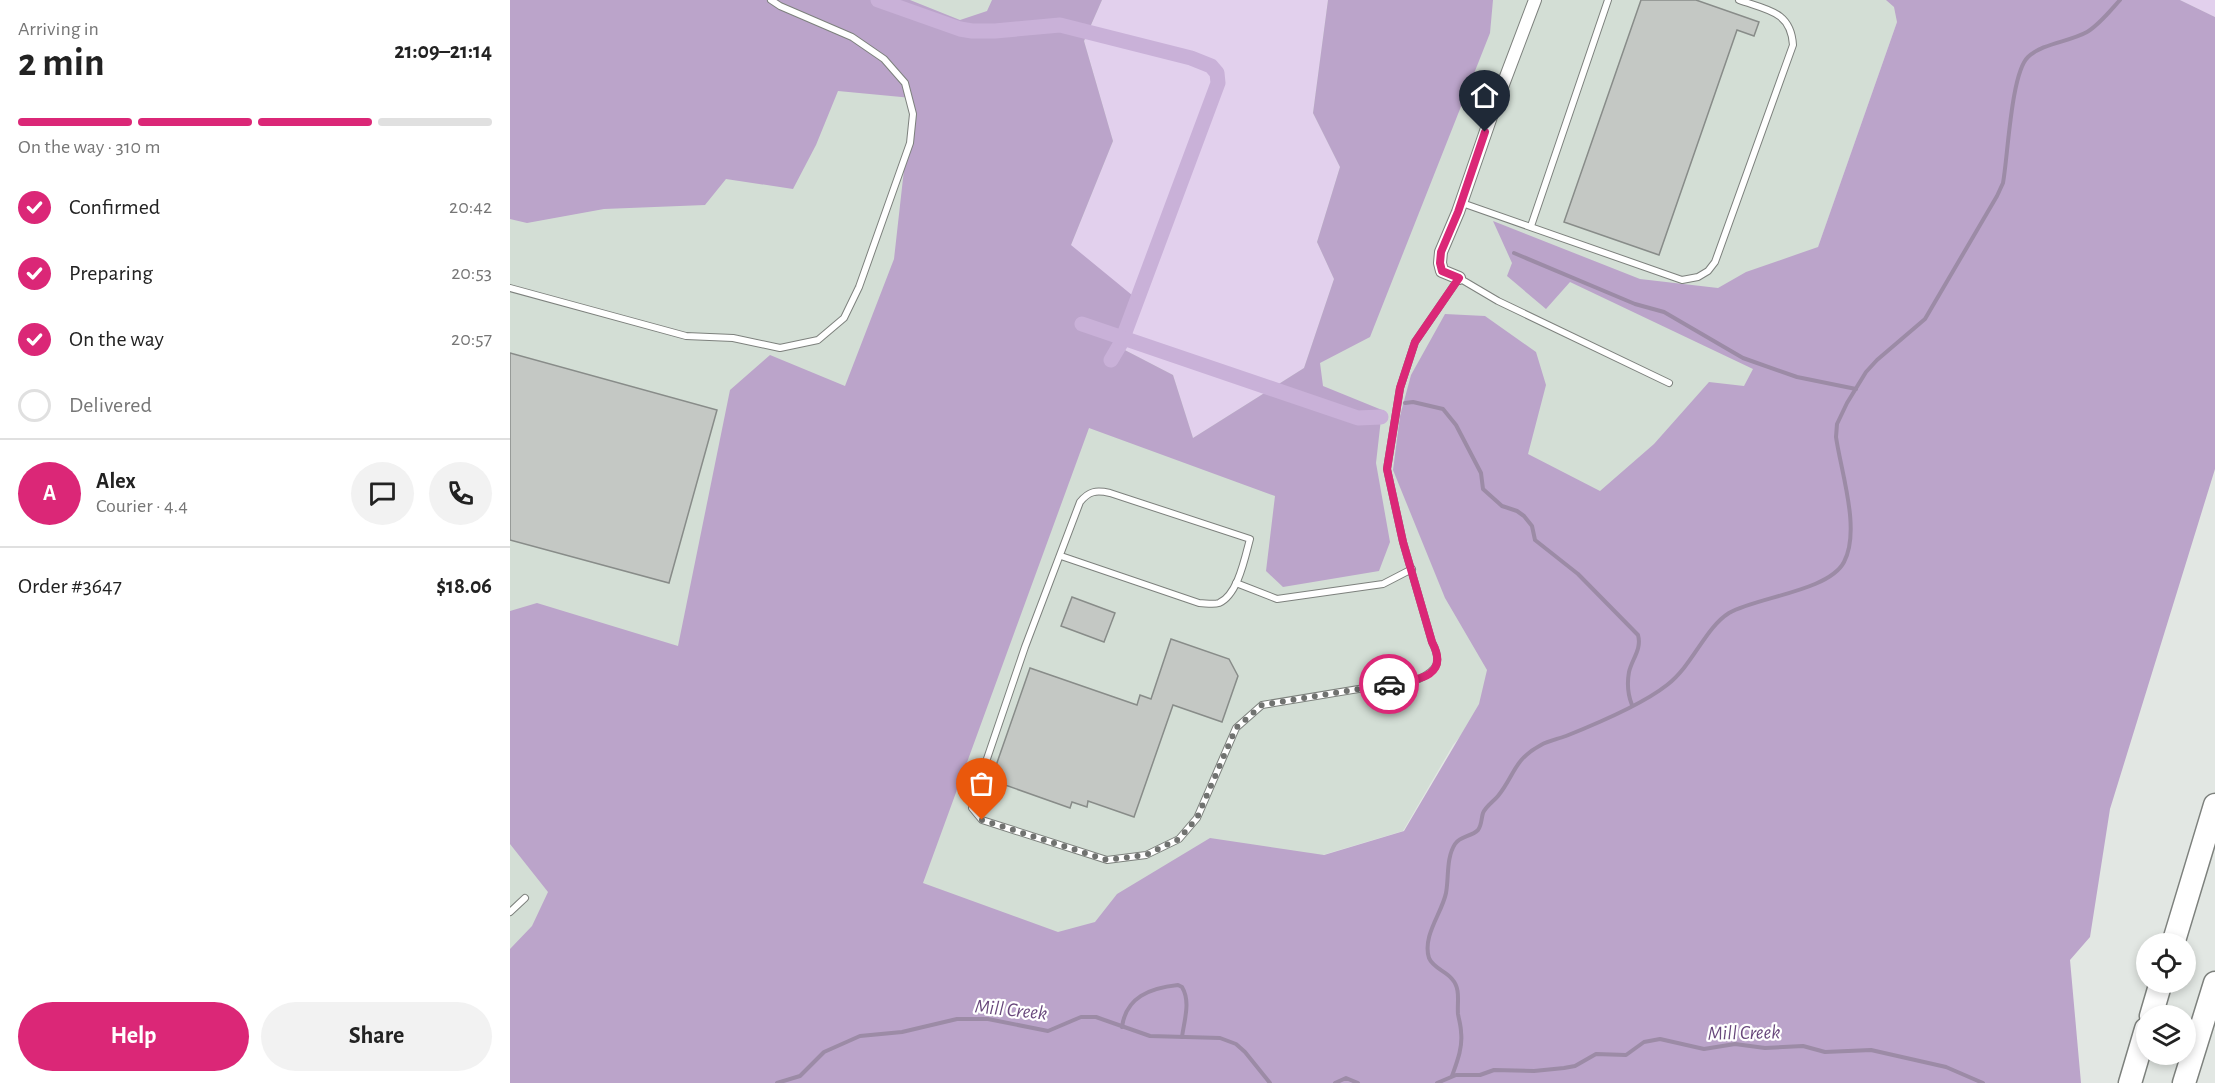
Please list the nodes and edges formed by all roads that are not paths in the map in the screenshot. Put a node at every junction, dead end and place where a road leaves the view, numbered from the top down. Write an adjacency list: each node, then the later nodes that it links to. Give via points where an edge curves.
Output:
1 (771, 0): 8 (lane, via 852,37 884,59 905,83 913,114 910,143 859,287 844,318 818,340 780,348 733,338 686,336)
2 (1535, 0): 5 (street)
3 (1608, 0): 6 (lane)
4 (1739, 0): 6 (lane, via 1787,21 1793,45 1738,203 1708,271 1682,280)
5 (1462, 203): 6 (lane); 7 (street, via 1440,263 1442,271)
6 (1531, 226)
7 (1459, 278): 9 (lane, via 1498,301); 11 (lane, via 1415,342 1400,388 1387,469)
8 (510, 288)
9 (1669, 383)
10 (1061, 556): 11 (lane, via 1025,647 972,808 982,820 1107,860 1146,855 1179,839 1197,818 1236,728 1262,705 1419,679 1432,673 1438,665 1437,652); 12 (lane, via 1199,603 1220,602); 12 (lane, via 1080,502 1088,493 1098,490 1250,539)
11 (1412, 569): 12 (lane, via 1383,584 1276,599)
12 (1236, 583)
13 (2215, 805): 16 (highway)
14 (525, 898): 15 (lane)
15 (510, 912)
16 (2176, 933)
17 (2215, 983): 20 (highway)
18 (2136, 1063): 19 (highway)
19 (2130, 1083)
20 (2184, 1083)

